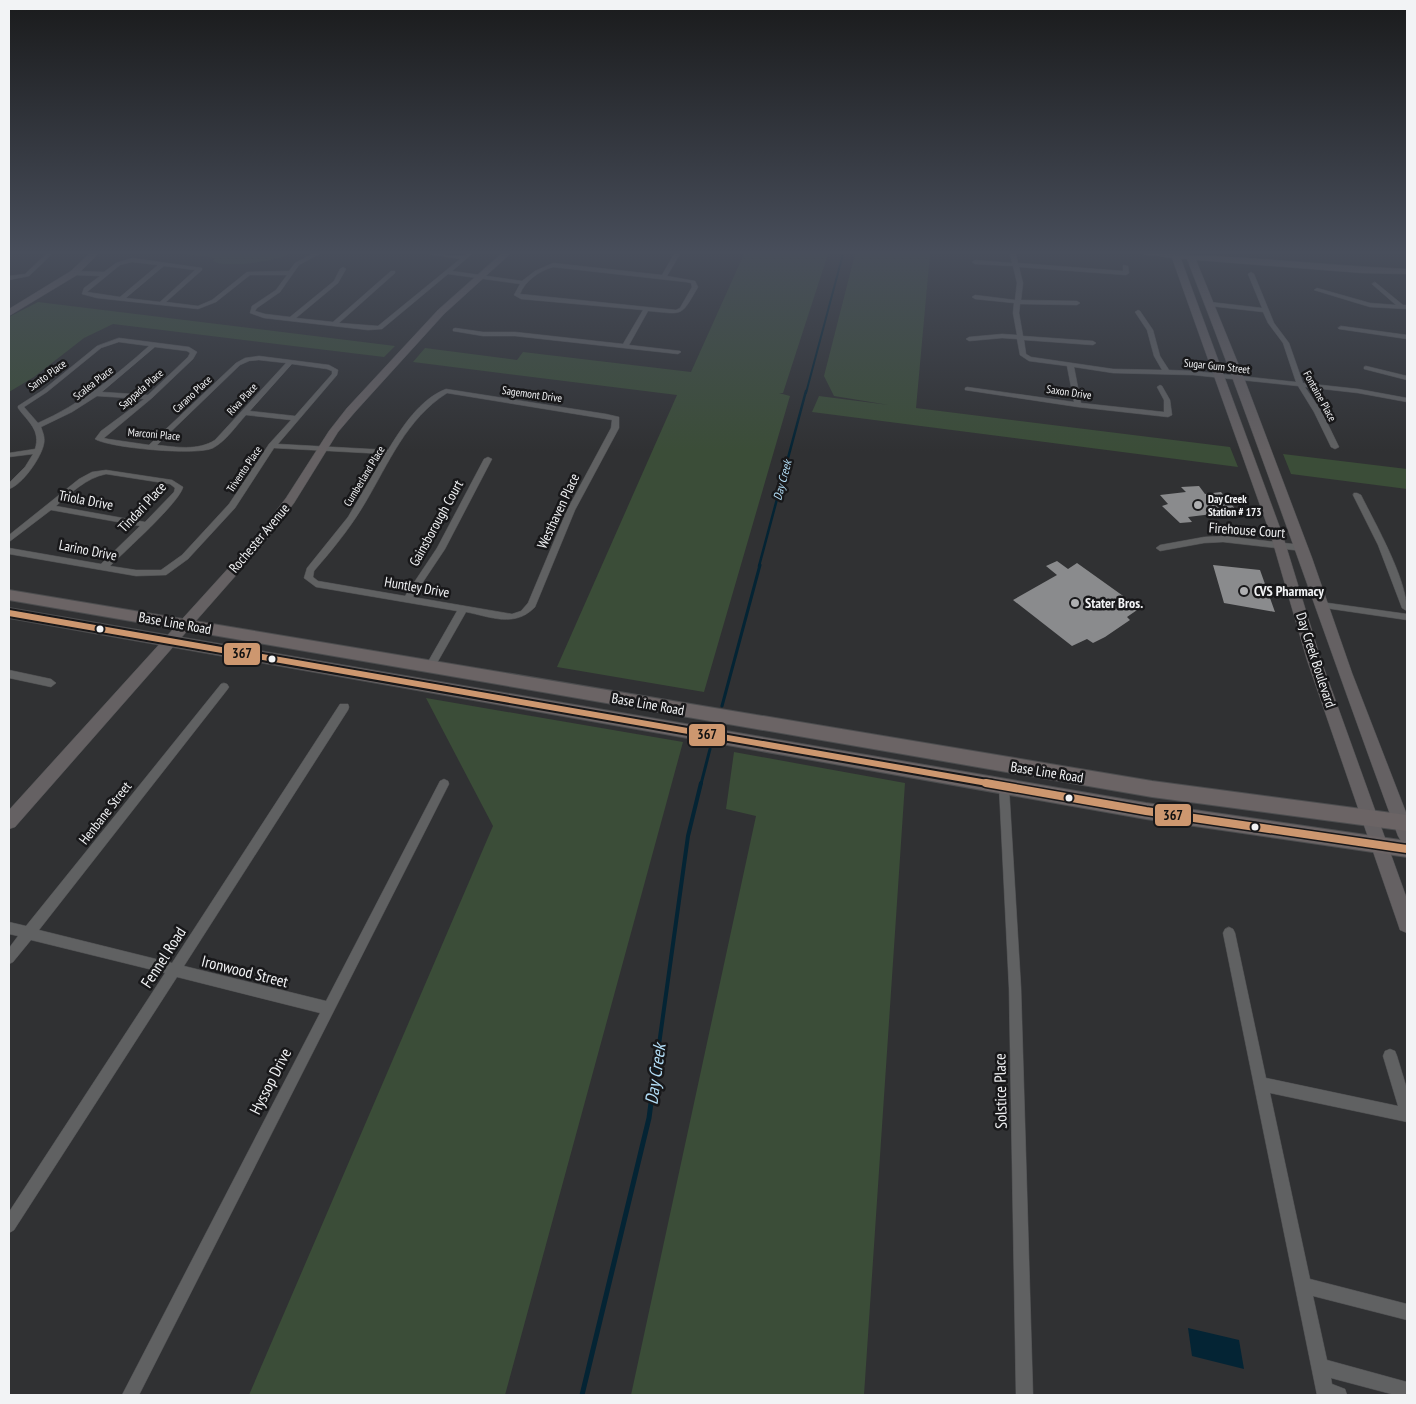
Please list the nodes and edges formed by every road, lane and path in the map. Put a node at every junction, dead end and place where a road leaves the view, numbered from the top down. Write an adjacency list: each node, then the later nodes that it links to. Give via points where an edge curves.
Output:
1 (295, 320): 11 (street)
2 (339, 320): 11 (street)
3 (390, 320): 11 (street, via 380,328)
4 (436, 320): 45 (main road, Rochester Avenue, via 351,410)
5 (640, 320): 19 (street)
6 (1018, 320): 14 (street)
7 (1143, 320): 24 (street)
8 (1199, 320): 25 (main road, Day Creek Boulevard)
9 (1216, 320): 26 (main road, Day Creek Boulevard)
10 (1270, 320): 28 (street, Fontaine Place, via 1286,344)
11 (334, 324)
12 (1341, 328): 15 (street)
13 (455, 330): 19 (street)
14 (1022, 336): 16 (street); 17 (street); 22 (street, Sugar Gum Street, via 1022,352 1026,357)
15 (1407, 338)
16 (969, 340)
17 (1093, 343)
18 (154, 346): 32 (street, Scalea Place); 33 (street, Sappada Place, via 194,352); 39 (street, Santo Place, via 119,340 99,346 45,391 20,407)
19 (625, 346): 20 (street)
20 (678, 352)
21 (290, 363): 36 (street, Riva Place); 37 (street, Trivento Place, via 335,370 335,374); 41 (street, Carano Place, via 247,359 238,364)
22 (1070, 365): 24 (street, Sugar Gum Street, via 1113,371); 35 (street)
23 (1366, 368): 27 (street)
24 (1166, 371): 25 (street, Sugar Gum Street)
25 (1220, 376): 26 (street, Sugar Gum Street); 55 (main road, Day Creek Boulevard)
26 (1239, 378): 28 (street, Sugar Gum Street); 57 (main road, Day Creek Boulevard)
27 (1407, 378)
28 (1300, 385): 34 (street, Sugar Gum Street); 43 (street, Fontaine Place)
29 (1160, 387): 35 (street, Saxon Drive, via 1167,400 1168,415)
30 (967, 389): 35 (street, Saxon Drive)
31 (446, 391): 38 (street, Sagemont Drive); 47 (street, Cumberland Place, via 427,404)
32 (99, 394): 33 (street); 39 (street, Scalea Place, via 62,417)
33 (150, 397): 40 (street, Sappada Place)
34 (1407, 400)
35 (1078, 405)
36 (244, 413): 37 (street); 44 (street, Riva Place, via 218,442)
37 (295, 418): 42 (street, Trivento Place)
38 (616, 419): 68 (street, Westhaven Place, via 616,428 571,510 532,605)
39 (38, 426): 46 (street, via 41,438)
40 (99, 439): 41 (street, Marconi Place)
41 (152, 446): 44 (street, Marconi Place)
42 (272, 446): 45 (street); 60 (street, Trivento Place, via 232,506 185,557)
43 (1335, 447)
44 (208, 448)
45 (322, 448): 47 (street); 70 (main road, Rochester Avenue, via 280,515)
46 (38, 451): 48 (street); 50 (street, via 25,474)
47 (392, 452): 61 (street, Cumberland Place, via 352,519 310,570)
48 (9, 455)
49 (488, 459): 63 (street, Gainsborough Court, via 441,549)
50 (9, 487)
51 (1357, 495): 65 (street)
52 (49, 507): 53 (street, Triola Drive); 53 (street, Tindari Place, via 82,481 106,472 172,482 179,486 178,492); 54 (street)
53 (147, 525): 59 (street, Tindari Place)
54 (9, 539)
55 (1280, 545): 56 (street, Firehouse Court, via 1211,540); 57 (street, Firehouse Court); 79 (main road, Day Creek Boulevard, via 1314,660)
56 (1160, 548)
57 (1302, 548): 64 (main road, Day Creek Boulevard)
58 (9, 551): 59 (street, Larino Drive)
59 (103, 567): 60 (street, Larino Drive, via 142,574)
60 (163, 573)
61 (308, 578): 63 (street, Huntley Drive, via 316,584)
62 (9, 595): 70 (main road, Base Line Road)
63 (407, 600): 66 (street, Huntley Drive)
64 (1321, 605): 69 (street); 81 (main road, Day Creek Boulevard)
65 (1407, 608)
66 (463, 609): 68 (street, Huntley Drive, via 512,617); 72 (street)
67 (9, 613): 71 (main road, Base Line Road)
68 (524, 613)
69 (1407, 617)
70 (184, 624): 71 (main road, Rochester Avenue); 72 (main road, Base Line Road)
71 (169, 641): 78 (main road, Base Line Road); 80 (main road, Rochester Avenue)
72 (430, 667): 79 (main road, Base Line Road, via 1152,789)
73 (9, 674): 74 (street)
74 (51, 683)
75 (224, 686): 86 (street, Henbane Street)
76 (344, 707): 89 (street, Fennel Road)
77 (444, 784): 90 (street, Hyssop Drive)
78 (1004, 787): 82 (main road, Base Line Road); 102 (street, Solstice Place, via 1015,988)
79 (1371, 819): 81 (main road, Base Line Road); 82 (main road, Day Creek Boulevard)
80 (9, 822)
81 (1406, 827)
82 (1380, 846): 83 (main road, Base Line Road); 84 (main road, Day Creek Boulevard)
83 (1407, 849)
84 (1407, 924)
85 (9, 928): 86 (street, Ironwood Street)
86 (28, 933): 88 (street, Henbane Street); 89 (street, Ironwood Street)
87 (1229, 933): 92 (street)
88 (9, 958)
89 (174, 970): 90 (street, Ironwood Street); 95 (street, Fennel Road)
90 (327, 1008): 101 (street, Hyssop Drive)
91 (1390, 1056): 93 (street)
92 (1261, 1084): 94 (street); 96 (street)
93 (1407, 1111)
94 (1407, 1116)
95 (9, 1225)
96 (1303, 1285): 97 (street); 98 (street)
97 (1407, 1312)
98 (1321, 1367): 99 (street); 100 (street)
99 (1407, 1390)
100 (1330, 1394)
101 (130, 1395)
102 (1025, 1395)

